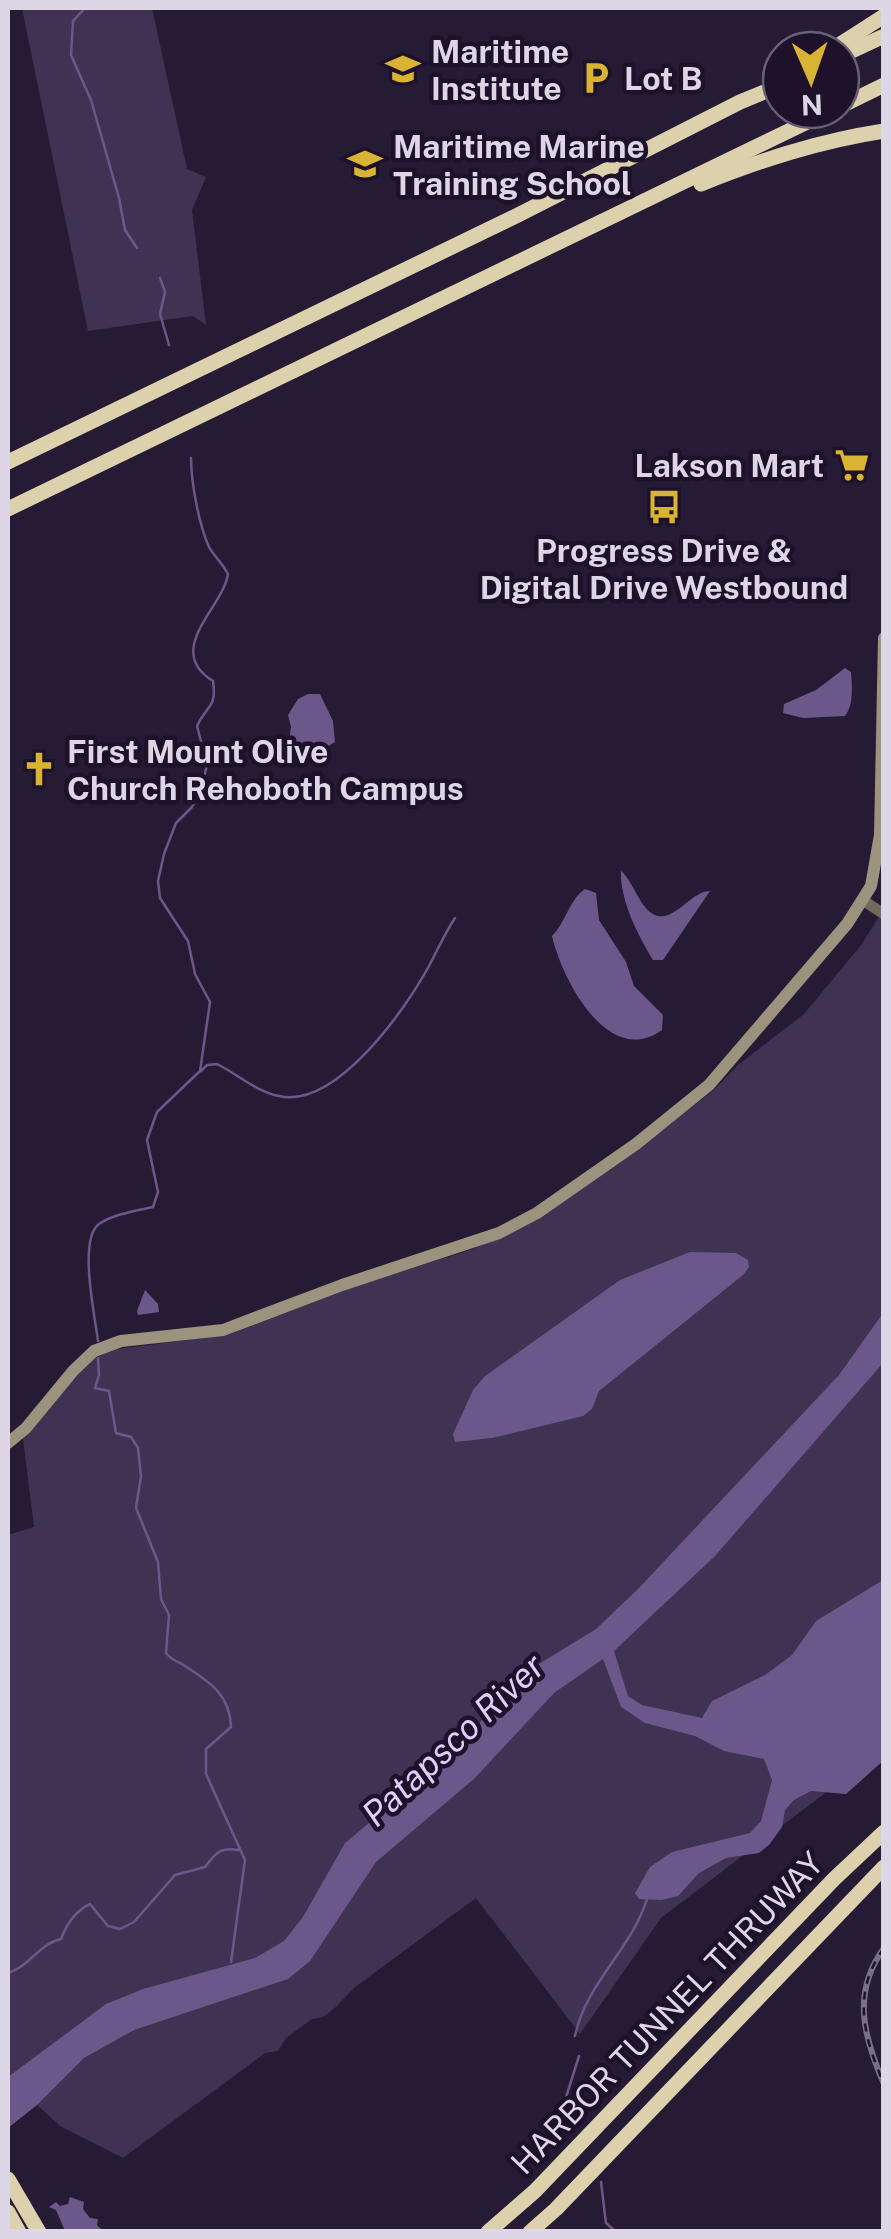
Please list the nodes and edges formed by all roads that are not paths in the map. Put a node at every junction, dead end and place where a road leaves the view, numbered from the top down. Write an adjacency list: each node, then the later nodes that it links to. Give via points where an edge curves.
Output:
1 (884, 16): 2 (highway)
2 (861, 30)
3 (884, 36): 4 (highway)
4 (861, 47)
5 (884, 85): 7 (highway)
6 (761, 92): 11 (highway)
7 (861, 96)
8 (791, 130): 10 (highway)
9 (884, 132): 10 (highway, via 754,162)
10 (509, 267): 12 (highway)
11 (8, 462)
12 (8, 510)
13 (884, 638): 14 (main road, via 880,835)
14 (864, 901): 15 (street); 16 (main road, via 709,1085 537,1213 478,1241 223,1330 108,1345 83,1360)
15 (884, 914)
16 (8, 1442)
17 (884, 1832): 21 (highway, HARBOR TUNNEL THRUWAY)
18 (884, 1867): 24 (highway, HARBOR TUNNEL THRUWAY)
19 (8, 2178): 23 (highway)
20 (8, 2212): 22 (highway)
21 (489, 2231)
22 (19, 2232)
23 (39, 2232)
24 (530, 2232)

